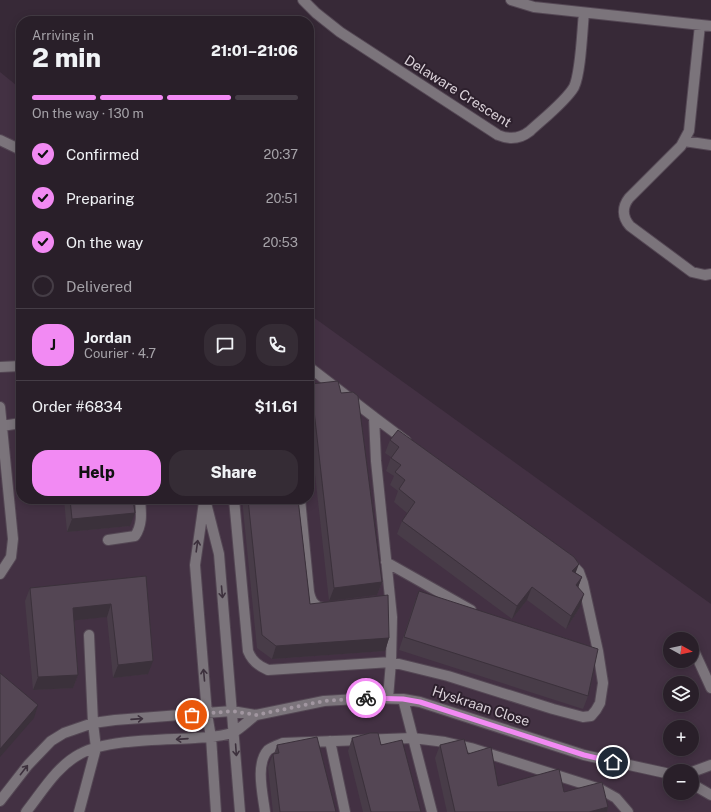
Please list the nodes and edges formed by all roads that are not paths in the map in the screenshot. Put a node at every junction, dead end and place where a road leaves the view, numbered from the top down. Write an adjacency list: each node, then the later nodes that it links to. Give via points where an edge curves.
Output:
1 (303, 0): 3 (street, Delaware Crescent, via 340,32 506,139 525,135 570,92 578,74)
2 (511, 0): 3 (street, via 526,5)
3 (584, 13): 4 (street, via 614,14)
4 (700, 25): 5 (street); 7 (street, via 690,124)
5 (711, 26)
6 (0, 140): 9 (street)
7 (684, 141): 8 (street); 10 (street, via 629,198 624,207 624,217 630,226 692,272)
8 (711, 145)
9 (16, 148)
10 (711, 274)
11 (16, 366): 12 (street)
12 (0, 368)
13 (314, 371): 15 (street)
14 (0, 407): 17 (street)
15 (374, 417): 18 (street); 26 (street)
16 (16, 424): 17 (street)
17 (2, 426): 27 (street, via 13,539 10,557)
18 (411, 445)
19 (140, 504): 24 (street, via 141,522 135,536)
20 (204, 504): 37 (street, one-way to 20, via 195,565)
21 (206, 504): 36 (street, one-way to 36, via 219,554)
22 (234, 504): 31 (street, via 248,651 251,658 268,670)
23 (300, 504): 28 (street, via 311,600 320,607)
24 (108, 540)
25 (560, 554): 31 (street, via 574,565 583,583 594,650 603,683 602,695 596,710 590,716 583,717 553,709 448,676)
26 (386, 562): 29 (street); 31 (street, via 386,600 392,616)
27 (0, 574)
28 (336, 607)
29 (479, 614)
30 (89, 635): 39 (street)
31 (391, 662): 34 (street)
32 (699, 662): 33 (street)
33 (711, 688)
34 (388, 698): 35 (street, Hyskraan Close); 38 (street, Hyskraan Close, via 324,701)
35 (403, 699): 42 (street); 47 (street, Hyskraan Close, via 442,708 584,755)
36 (232, 711): 37 (street); 38 (street); 40 (street)
37 (207, 714): 39 (street, one-way to 37, via 115,720); 41 (street)
38 (256, 715): 40 (street)
39 (93, 724): 44 (street); 50 (street, one-way to 39, via 51,741 64,733)
40 (234, 732): 41 (street); 54 (street, one-way to 54)
41 (211, 737): 44 (street, one-way to 44, via 120,743); 53 (street)
42 (413, 738): 43 (street); 57 (street); 58 (street, via 470,748 595,787 616,798)
43 (330, 741): 55 (street, via 283,743 269,749 263,757 261,768); 56 (street)
44 (96, 748): 51 (street, via 81,753 69,762); 52 (street)
45 (711, 765): 46 (street)
46 (699, 769)
47 (663, 772)
48 (699, 788): 49 (street)
49 (711, 795)
50 (0, 801)
51 (26, 812)
52 (79, 812)
53 (216, 812)
54 (240, 812)
55 (265, 812)
56 (345, 812)
57 (432, 812)
58 (628, 812)

